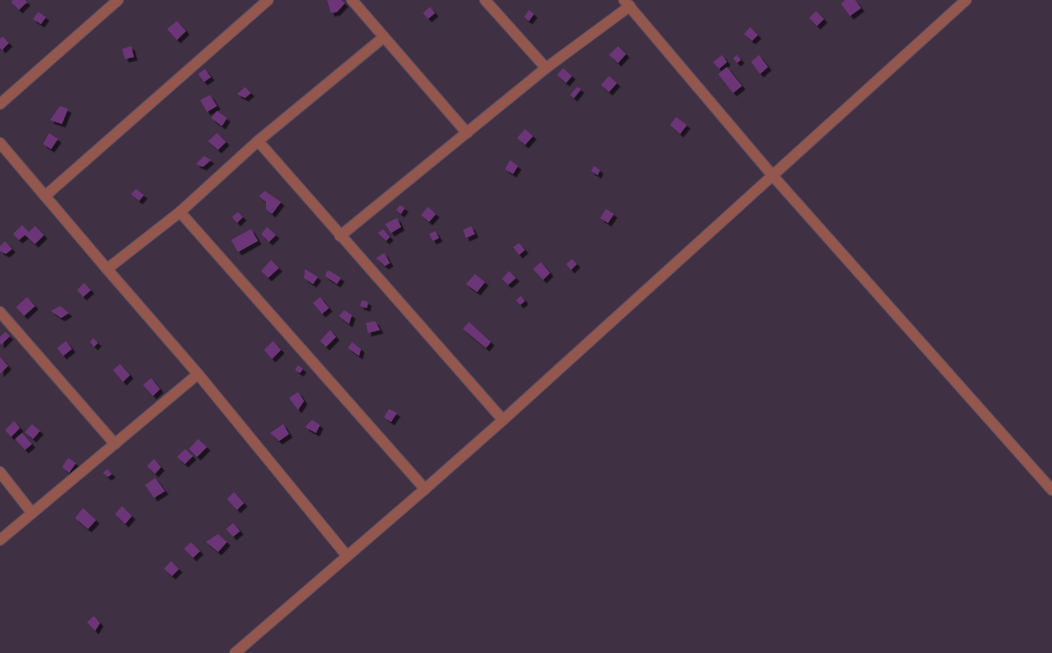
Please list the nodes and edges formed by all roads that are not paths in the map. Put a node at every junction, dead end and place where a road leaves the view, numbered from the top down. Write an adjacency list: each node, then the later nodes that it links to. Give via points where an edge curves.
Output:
1 (118, 0): 9 (street)
2 (268, 0): 14 (street)
3 (352, 0): 7 (street)
4 (485, 0): 8 (street)
5 (966, 0): 13 (street)
6 (627, 3): 8 (street); 13 (street)
7 (384, 37): 10 (street); 11 (street)
8 (546, 68): 10 (street)
9 (0, 104)
10 (467, 133): 16 (street)
11 (258, 142): 15 (street); 16 (street)
12 (0, 143): 14 (street)
13 (773, 176): 20 (street); 24 (street)
14 (45, 196): 17 (street)
15 (180, 212): 17 (street); 23 (street)
16 (340, 236): 20 (street)
17 (107, 269): 19 (street)
18 (0, 312): 21 (street)
19 (198, 374): 21 (street); 27 (street)
20 (503, 420): 23 (street)
21 (115, 444): 25 (street)
22 (0, 472): 25 (street)
23 (426, 490): 27 (street)
24 (1052, 490)
25 (32, 513): 26 (street)
26 (0, 540)
27 (347, 556): 28 (street)
28 (235, 653)

